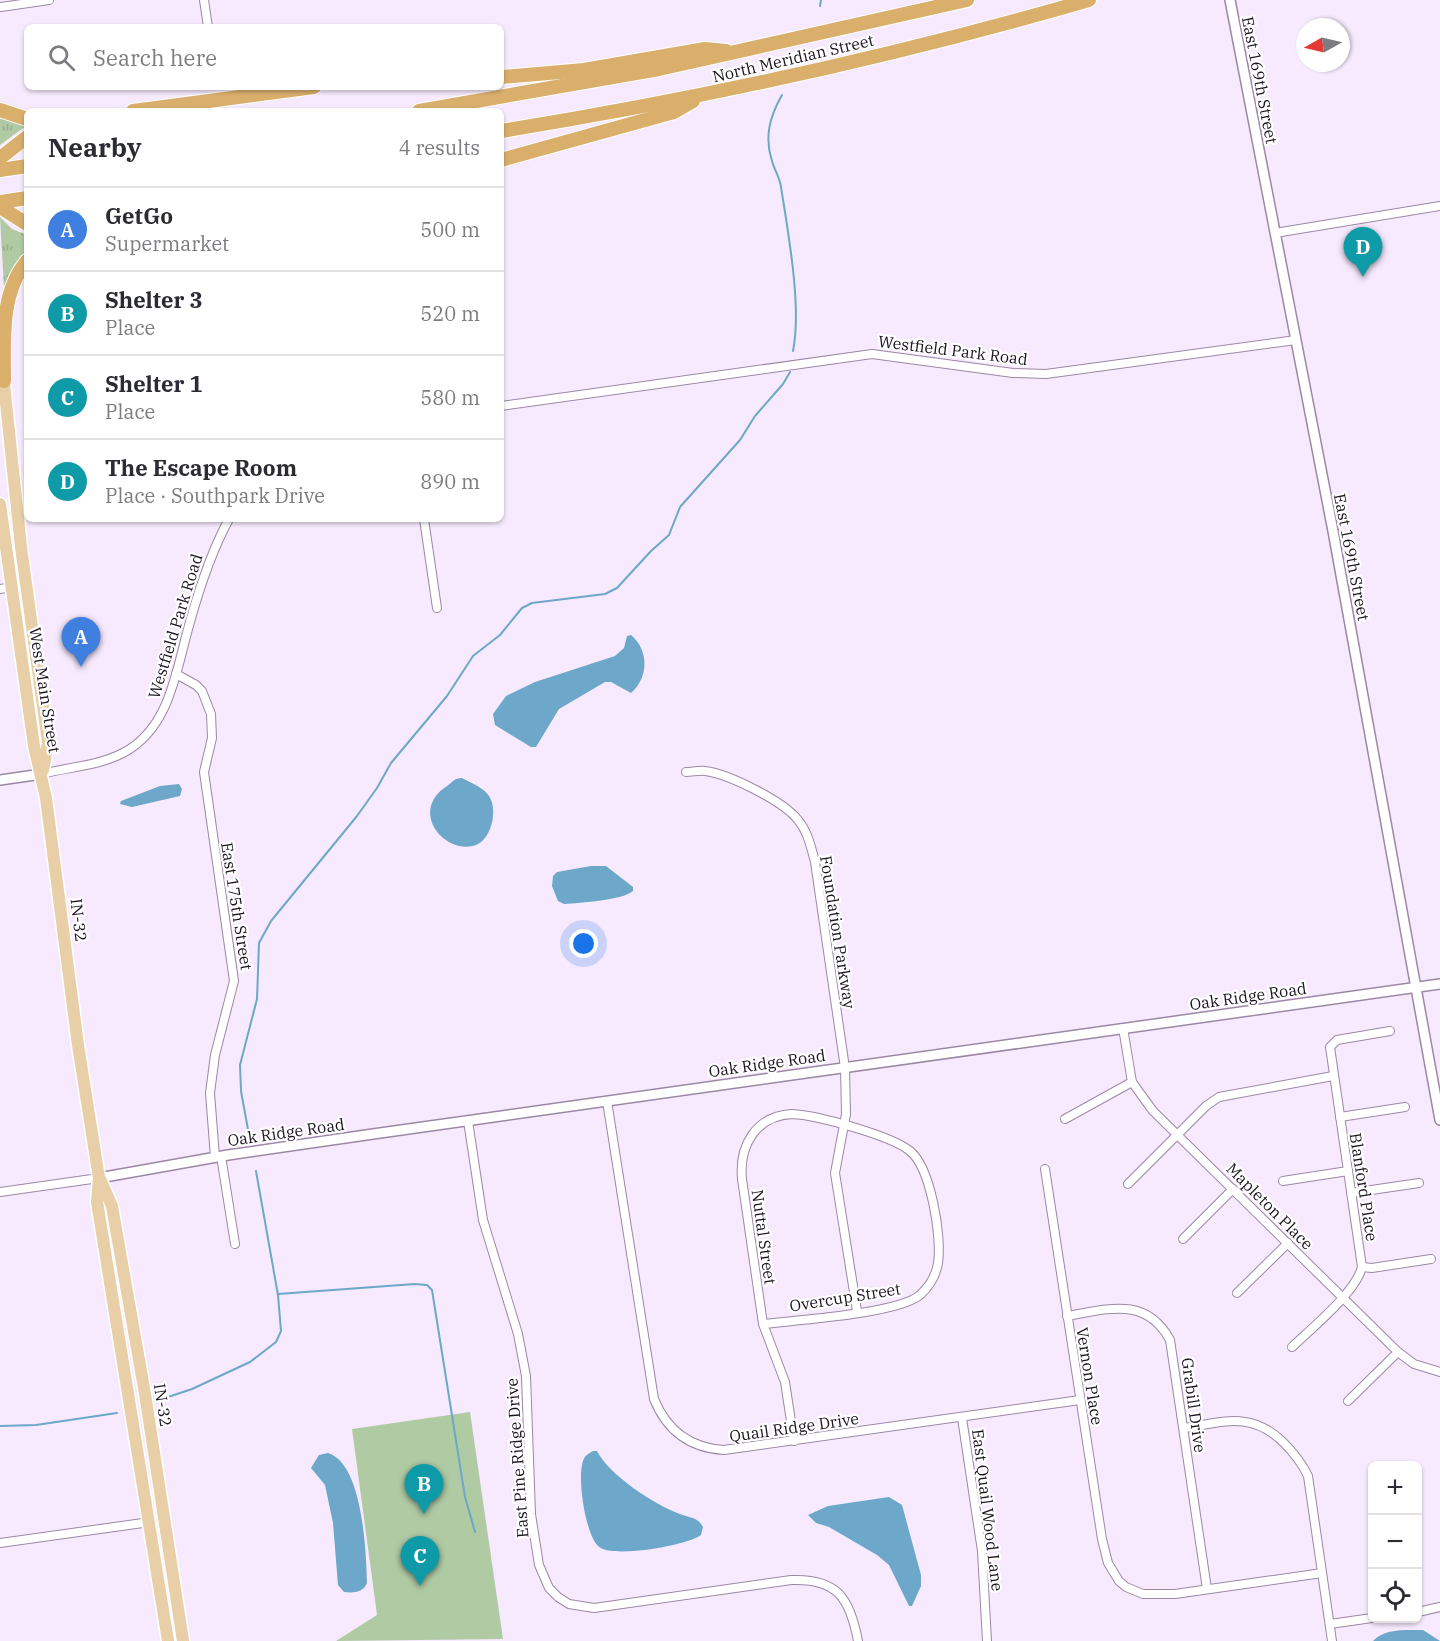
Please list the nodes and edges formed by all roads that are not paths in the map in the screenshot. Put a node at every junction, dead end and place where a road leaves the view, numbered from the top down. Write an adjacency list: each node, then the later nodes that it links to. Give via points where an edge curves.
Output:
1 (49, 0): 6 (street)
2 (204, 0): 7 (street)
3 (967, 0): 8 (highway, North Meridian Street)
4 (1089, 0): 11 (highway, North Meridian Street, via 903,50)
5 (1230, 0): 27 (street, East 169th Street)
6 (1, 7)
7 (208, 24)
8 (737, 53): 9 (highway, via 705,49 584,70); 13 (highway, North Meridian Street)
9 (504, 77)
10 (291, 90): 12 (highway)
11 (702, 96): 16 (highway, North Meridian Street); 19 (highway, via 674,112)
12 (156, 108)
13 (437, 108)
14 (0, 110): 15 (highway)
15 (24, 117)
16 (504, 130)
17 (24, 139): 18 (highway)
18 (0, 158)
19 (504, 159)
20 (24, 166): 21 (highway)
21 (0, 170)
22 (24, 198): 23 (highway)
23 (0, 202)
24 (1440, 206): 27 (street)
25 (0, 207): 26 (highway)
26 (24, 222)
27 (1275, 233): 29 (street, East 169th Street)
28 (24, 265): 31 (highway, via 11,282 6,300)
29 (1296, 340): 32 (street, Westfield Park Road, via 1046,374 872,354); 43 (street, East 169th Street)
30 (0, 345): 31 (main road, West Main Street)
31 (4, 381): 40 (main road, West Main Street, via 21,547 48,743)
32 (504, 406)
33 (0, 504): 36 (main road, West Main Street)
34 (228, 522): 38 (street, Westfield Park Road, via 209,561)
35 (424, 522): 37 (street)
36 (6, 588): 40 (main road, West Main Street)
37 (437, 608)
38 (176, 674): 40 (street, Westfield Park Road, via 158,721 130,749 99,762); 57 (street, East 175th Street, via 202,691 211,714 212,738 204,772 234,981 215,1054 210,1093)
39 (686, 772): 46 (street, Foundation Parkway, via 703,771 726,777 773,801 793,814 809,838)
40 (42, 774): 41 (street); 60 (main road, IN-32)
41 (0, 780)
42 (1440, 984): 43 (street, Oak Ridge Road)
43 (1418, 988): 44 (street, Oak Ridge Road); 53 (street, East 169th Street)
44 (1123, 1028): 46 (street, Oak Ridge Road); 48 (street, Mapleton Place)
45 (1390, 1031): 47 (street, Blanford Place, via 1334,1041 1330,1051)
46 (845, 1068): 49 (street, Oak Ridge Road); 55 (street, Foundation Parkway)
47 (1333, 1076): 51 (street, Blanford Place); 56 (street, via 1225,1094 1206,1106)
48 (1132, 1082): 52 (street); 56 (street, Mapleton Place, via 1145,1102)
49 (606, 1101): 54 (street, Oak Ridge Road); 84 (street, Quail Ridge Drive, via 658,1410 678,1435 704,1447 724,1450)
50 (1405, 1107): 51 (street)
51 (1340, 1118): 59 (street, Blanford Place)
52 (1065, 1119)
53 (1440, 1120)
54 (468, 1121): 57 (street, Oak Ridge Road); 95 (street, East Pine Ridge Drive, via 483,1220 518,1334 526,1376 531,1514 539,1565 549,1588 569,1604 594,1608 791,1580 816,1581 839,1593 848,1604)
55 (844, 1126): 74 (street, Foundation Parkway, via 835,1180); 74 (street, Overcup Street, via 896,1141 916,1157 928,1181 938,1250 935,1274 918,1297 893,1306); 76 (street, Nuttal Street, via 802,1115 776,1116 756,1130 745,1146 742,1179)
56 (1178, 1134): 63 (street); 64 (street, Mapleton Place)
57 (218, 1157): 60 (street, Oak Ridge Road); 69 (street, East 175th Street)
58 (1045, 1169): 75 (street, Vernon Place)
59 (1348, 1171): 61 (street); 66 (street, Blanford Place)
60 (99, 1178): 65 (street); 85 (main road, IN-32, via 97,1202); 94 (main road, IN-32, via 111,1200)
61 (1283, 1181)
62 (1419, 1183): 66 (street)
63 (1128, 1184)
64 (1233, 1188): 67 (street); 68 (street, Mapleton Place)
65 (0, 1192)
66 (1351, 1193): 71 (street, Blanford Place)
67 (1183, 1239)
68 (1288, 1243): 72 (street); 73 (street, Mapleton Place)
69 (236, 1244)
70 (1431, 1259): 71 (street)
71 (1362, 1267): 73 (street, Blanford Place)
72 (1237, 1293)
73 (1342, 1296): 77 (street, Blanford Place); 78 (street, Mapleton Place)
74 (857, 1311): 76 (street, Overcup Street)
75 (1067, 1316): 80 (street, Vernon Place); 83 (street, Grabill Drive, via 1127,1308 1159,1322 1171,1345)
76 (763, 1324): 84 (street, Nuttal Street, via 785,1382)
77 (1292, 1347)
78 (1398, 1352): 79 (street, Mapleton Place, via 1414,1364); 81 (street)
79 (1440, 1372)
80 (1080, 1400): 82 (street, Quail Ridge Drive); 88 (street, Vernon Place, via 1105,1553 1112,1572 1134,1591 1154,1596)
81 (1348, 1401)
82 (962, 1418): 84 (street, Quail Ridge Drive); 96 (street, East Quail Wood Lane, via 982,1551)
83 (1184, 1428): 87 (street, via 1248,1421 1268,1429 1286,1444 1308,1476); 88 (street, Grabill Drive)
84 (794, 1441)
85 (150, 1522): 86 (street); 93 (main road, IN-32)
86 (0, 1543)
87 (1322, 1573): 88 (street); 92 (street)
88 (1207, 1589)
89 (1440, 1607): 90 (street)
90 (1422, 1611)
91 (1368, 1619): 92 (street)
92 (1330, 1624): 97 (street)
93 (168, 1641)
94 (183, 1641)
95 (858, 1641)
96 (987, 1641)
97 (1332, 1641)

